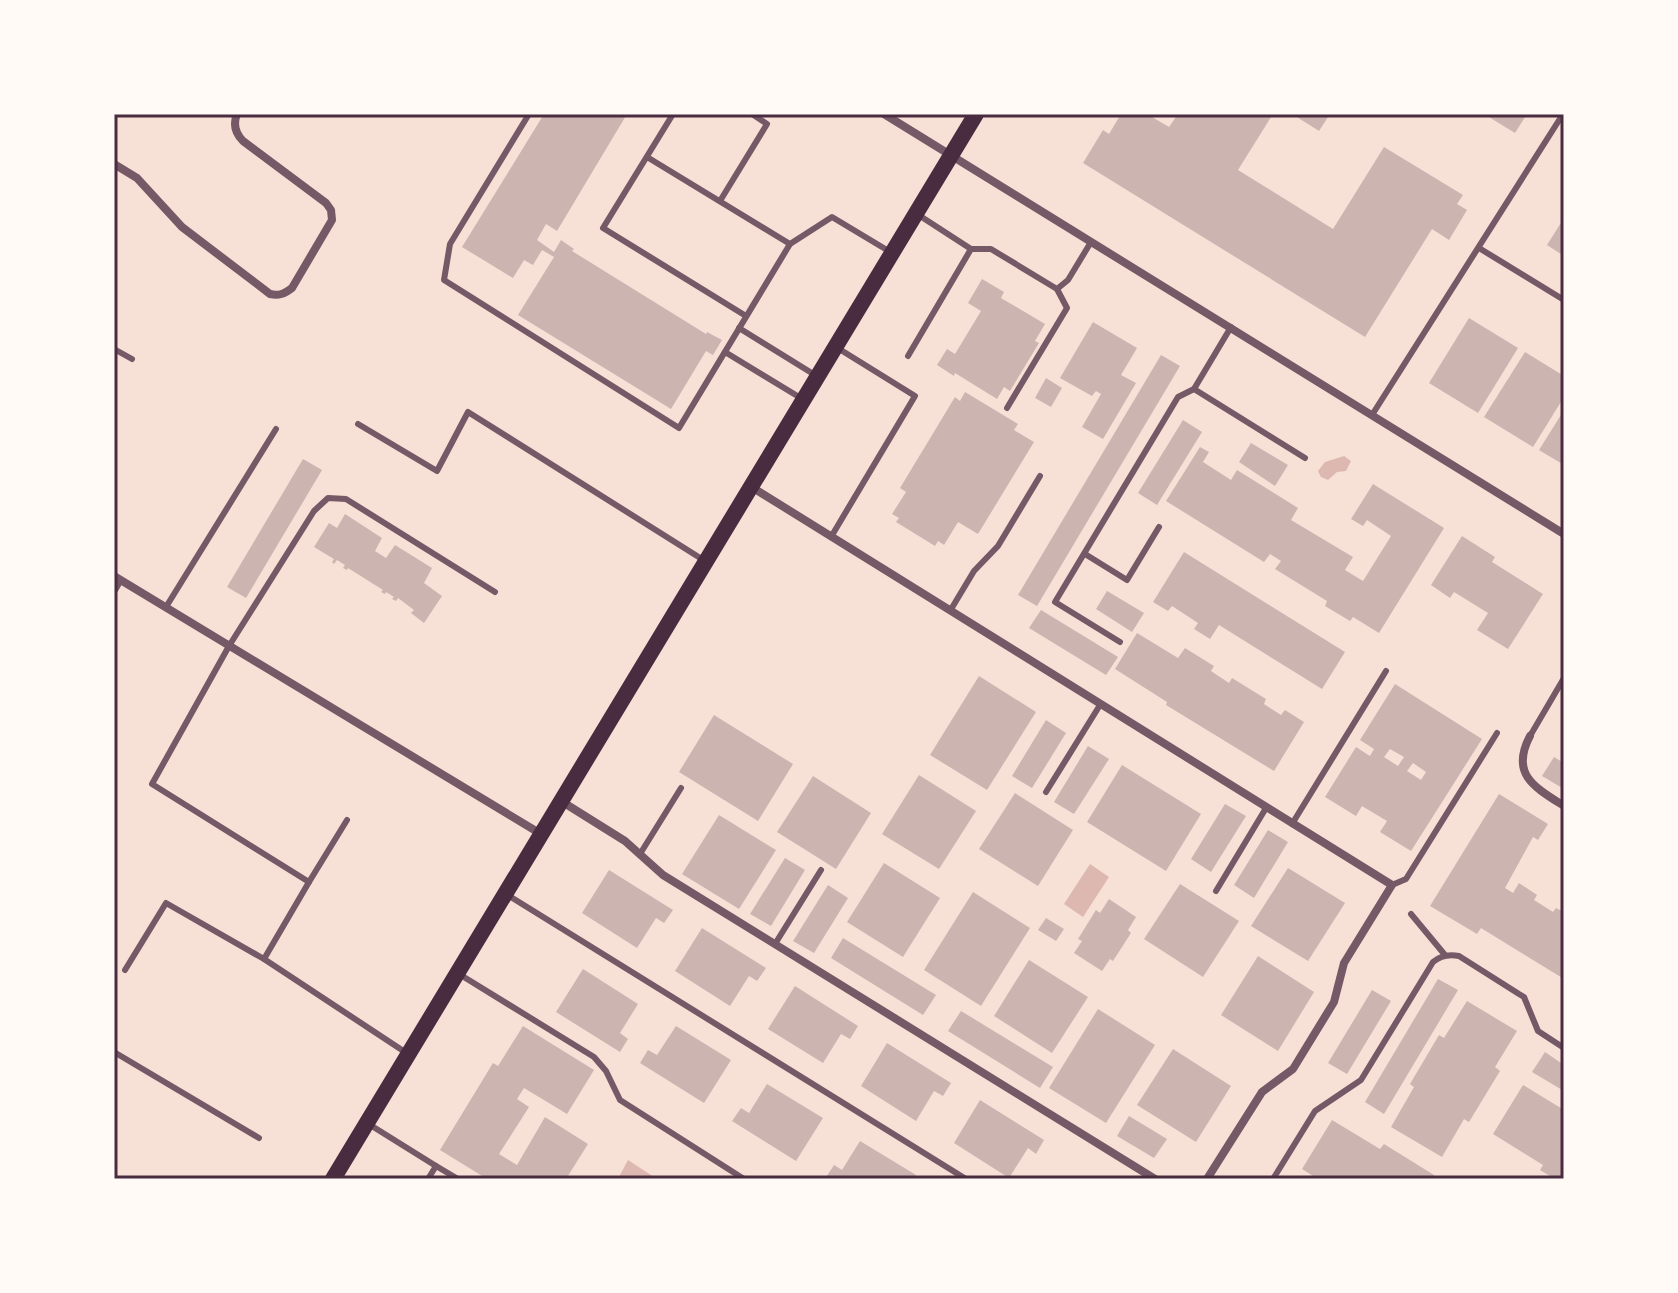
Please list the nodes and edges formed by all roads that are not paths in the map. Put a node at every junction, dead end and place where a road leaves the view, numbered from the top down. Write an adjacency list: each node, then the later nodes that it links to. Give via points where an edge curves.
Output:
1 (237, 114): 10 (street, via 237,135 331,210 332,220 292,288 278,296 182,227 137,178)
2 (529, 114): 25 (lane, via 450,244 444,280 679,428)
3 (673, 114): 9 (lane)
4 (752, 114): 11 (lane, via 767,124)
5 (884, 114): 8 (street)
6 (976, 114): 8 (main road)
7 (1563, 114): 15 (lane)
8 (952, 154): 12 (main road); 13 (street)
9 (647, 157): 11 (lane); 20 (lane, via 603,228)
10 (114, 164)
11 (720, 201): 14 (lane)
12 (916, 213): 16 (lane); 17 (main road)
13 (1091, 242): 18 (lane); 21 (street)
14 (790, 244): 17 (lane, via 832,217); 20 (lane)
15 (1479, 248): 19 (lane); 32 (lane)
16 (971, 249): 18 (lane, via 991,249); 26 (lane)
17 (892, 253): 23 (main road)
18 (1057, 289): 31 (lane, via 1067,308)
19 (1564, 300)
20 (746, 316): 22 (lane)
21 (1231, 327): 29 (lane); 32 (street)
22 (739, 328): 25 (lane); 28 (lane)
23 (836, 347): 28 (main road); 40 (lane, via 915,396)
24 (114, 349): 27 (lane)
25 (725, 352): 30 (lane)
26 (908, 356)
27 (132, 359)
28 (818, 376): 30 (main road)
29 (1194, 389): 35 (lane); 41 (lane, via 1178,397)
30 (804, 400): 37 (main road)
31 (1007, 408)
32 (1372, 415): 39 (street)
33 (358, 424): 42 (lane, via 437,471 468,412)
34 (276, 429): 46 (lane)
35 (1305, 458)
36 (1040, 476): 47 (lane)
37 (749, 486): 40 (street); 42 (main road)
38 (1159, 527): 41 (lane, via 1127,580)
39 (1564, 534)
40 (831, 537): 47 (street)
41 (1085, 554): 48 (lane, via 1055,602)
42 (705, 561): 57 (main road)
43 (117, 578): 44 (lane); 46 (street)
44 (114, 592)
45 (495, 592): 49 (lane, via 346,499 328,498 314,511)
46 (166, 607): 49 (street)
47 (950, 611): 52 (street)
48 (1120, 642)
49 (229, 646): 62 (street); 65 (lane, via 152,784)
50 (1386, 671): 61 (lane)
51 (1564, 678): 54 (lane)
52 (1100, 705): 56 (lane); 59 (street)
53 (1497, 733): 66 (lane, via 1406,879)
54 (1530, 736): 58 (street, via 1522,758 1527,778)
55 (681, 788): 63 (lane)
56 (1046, 792)
57 (561, 801): 62 (main road); 63 (street)
58 (1564, 806)
59 (1266, 808): 61 (street); 67 (lane)
60 (347, 820): 65 (lane)
61 (1292, 824): 66 (street)
62 (541, 834): 68 (main road)
63 (640, 854): 70 (street, via 663,875)
64 (821, 870): 70 (lane)
65 (309, 882): 72 (lane)
66 (1392, 885): 87 (street, via 1344,963 1334,1002 1293,1069 1262,1092)
67 (1216, 891)
68 (506, 894): 74 (main road); 81 (lane)
69 (1411, 914): 71 (lane)
70 (775, 944): 86 (street)
71 (1445, 955): 75 (lane, via 1466,959 1519,994 1538,1031); 88 (lane, via 1433,962 1361,1080 1315,1111)
72 (264, 959): 73 (lane, via 166,903); 77 (lane)
73 (125, 970)
74 (459, 974): 77 (main road); 85 (lane, via 594,1057 620,1100)
75 (1564, 1048)
76 (114, 1052): 79 (lane)
77 (408, 1054): 78 (main road)
78 (367, 1123): 80 (lane); 82 (main road)
79 (259, 1138)
80 (436, 1166): 83 (lane); 84 (lane)
81 (960, 1178)
82 (333, 1179)
83 (428, 1179)
84 (458, 1179)
85 (744, 1179)
86 (1155, 1179)
87 (1207, 1179)
88 (1273, 1179)

